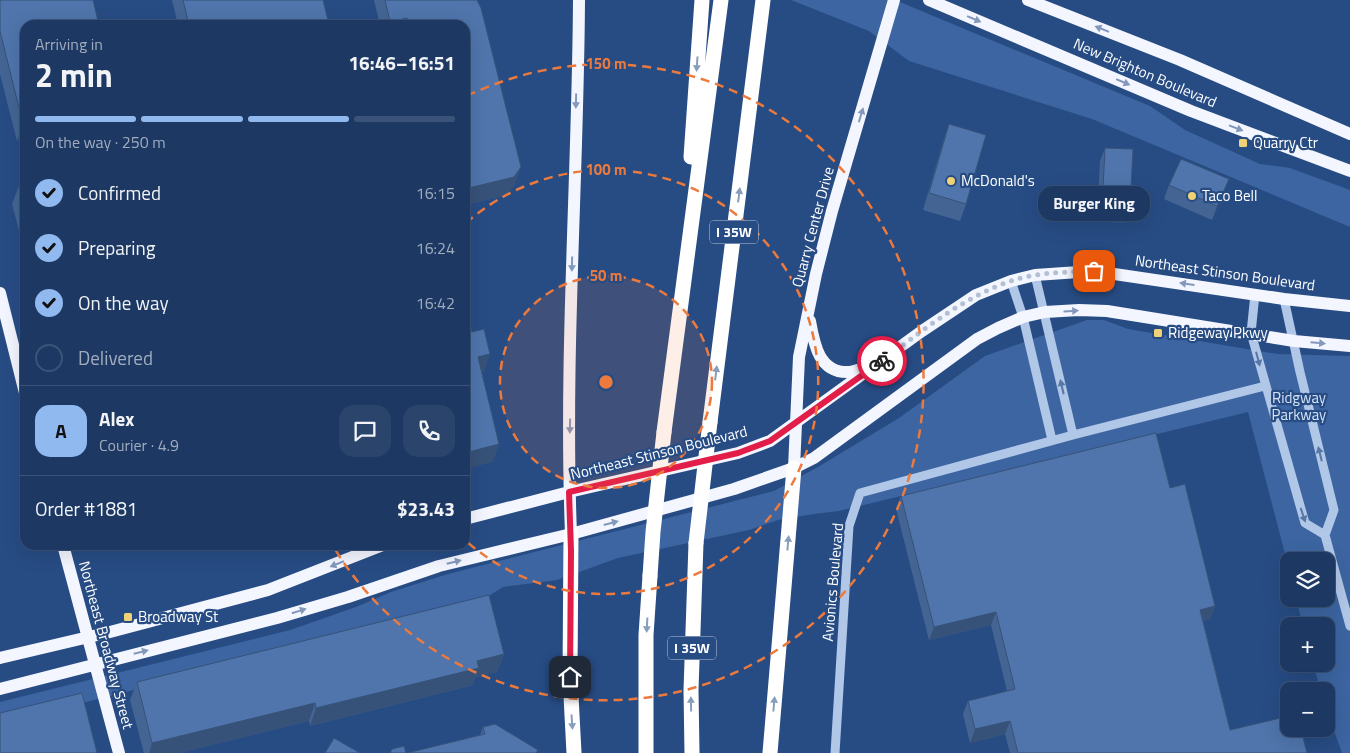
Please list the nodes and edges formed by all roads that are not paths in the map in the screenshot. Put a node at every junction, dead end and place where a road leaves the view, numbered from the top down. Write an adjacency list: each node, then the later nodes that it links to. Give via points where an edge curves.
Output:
1 (579, 0): 30 (main road, one-way to 30)
2 (702, 0): 12 (highway, one-way to 12)
3 (721, 0): 12 (highway, I 35W)
4 (763, 0): 44 (highway, I 35W, one-way to 4, bridge, via 696,543)
5 (894, 0): 17 (main road, Quarry Center Drive, one-way to 5, via 823,243)
6 (929, 0): 9 (main road, New Brighton Boulevard, one-way to 9, via 1191,111)
7 (1028, 0): 8 (main road, New Brighton Boulevard, one-way to 7, via 1180,60)
8 (1350, 134)
9 (1350, 171)
10 (1035, 275): 11 (main road, Northeast Stinson Boulevard); 14 (main road, Northeast Stinson Boulevard, one-way to 10, via 1094,271); 18 (street)
11 (1011, 281): 19 (street); 23 (main road, Northeast Stinson Boulevard, via 976,295)
12 (681, 291): 43 (highway, I 35W, one-way to 43, bridge, via 653,532 646,645)
13 (0, 292): 24 (main road)
14 (1256, 294): 15 (main road, Northeast Stinson Boulevard); 20 (street)
15 (1284, 299): 16 (main road, Northeast Stinson Boulevard); 21 (street)
16 (1350, 306)
17 (808, 312): 23 (main road, via 814,345 823,361 837,370 849,372); 26 (main road, Quarry Center Drive, via 799,357)
18 (1045, 312): 19 (main road); 20 (main road, one-way to 20, via 1107,311); 27 (street, one-way to 18)
19 (1023, 317): 28 (street); 29 (main road, via 977,339 814,458)
20 (1251, 333): 21 (main road); 25 (street, one-way to 25)
21 (1294, 341): 22 (main road, one-way to 22); 33 (street, one-way to 21, via 1334,510)
22 (1350, 346)
23 (877, 365): 26 (main road, Northeast Stinson Boulevard)
24 (20, 373)
25 (1265, 386): 27 (street, Avionics Boulevard); 33 (street, one-way to 33, via 1306,523)
26 (796, 423): 29 (main road, Quarry Center Drive); 30 (main road, Northeast Stinson Boulevard, via 770,441 738,453)
27 (1073, 435): 28 (street, Avionics Boulevard)
28 (1052, 440): 46 (street, Avionics Boulevard, via 860,493 849,526)
29 (794, 468): 32 (main road, one-way to 29, via 734,489); 45 (highway, one-way to 29)
30 (569, 492): 31 (main road, Northeast Stinson Boulevard); 32 (main road)
31 (470, 518)
32 (571, 534): 39 (main road, one-way to 32, via 277,618 439,566); 42 (highway, one-way to 42, via 570,677)
33 (1325, 535): 36 (street)
34 (64, 550): 37 (main road, Northeast Broadway Street)
35 (369, 550): 37 (main road, one-way to 37, via 268,590)
36 (1350, 626)
37 (87, 637): 38 (main road); 39 (main road, Northeast Broadway Street)
38 (0, 658)
39 (94, 664): 40 (main road); 41 (main road, Northeast Broadway Street)
40 (0, 689)
41 (118, 753)
42 (574, 753)
43 (646, 753)
44 (692, 753)
45 (770, 753)
46 (835, 753)

